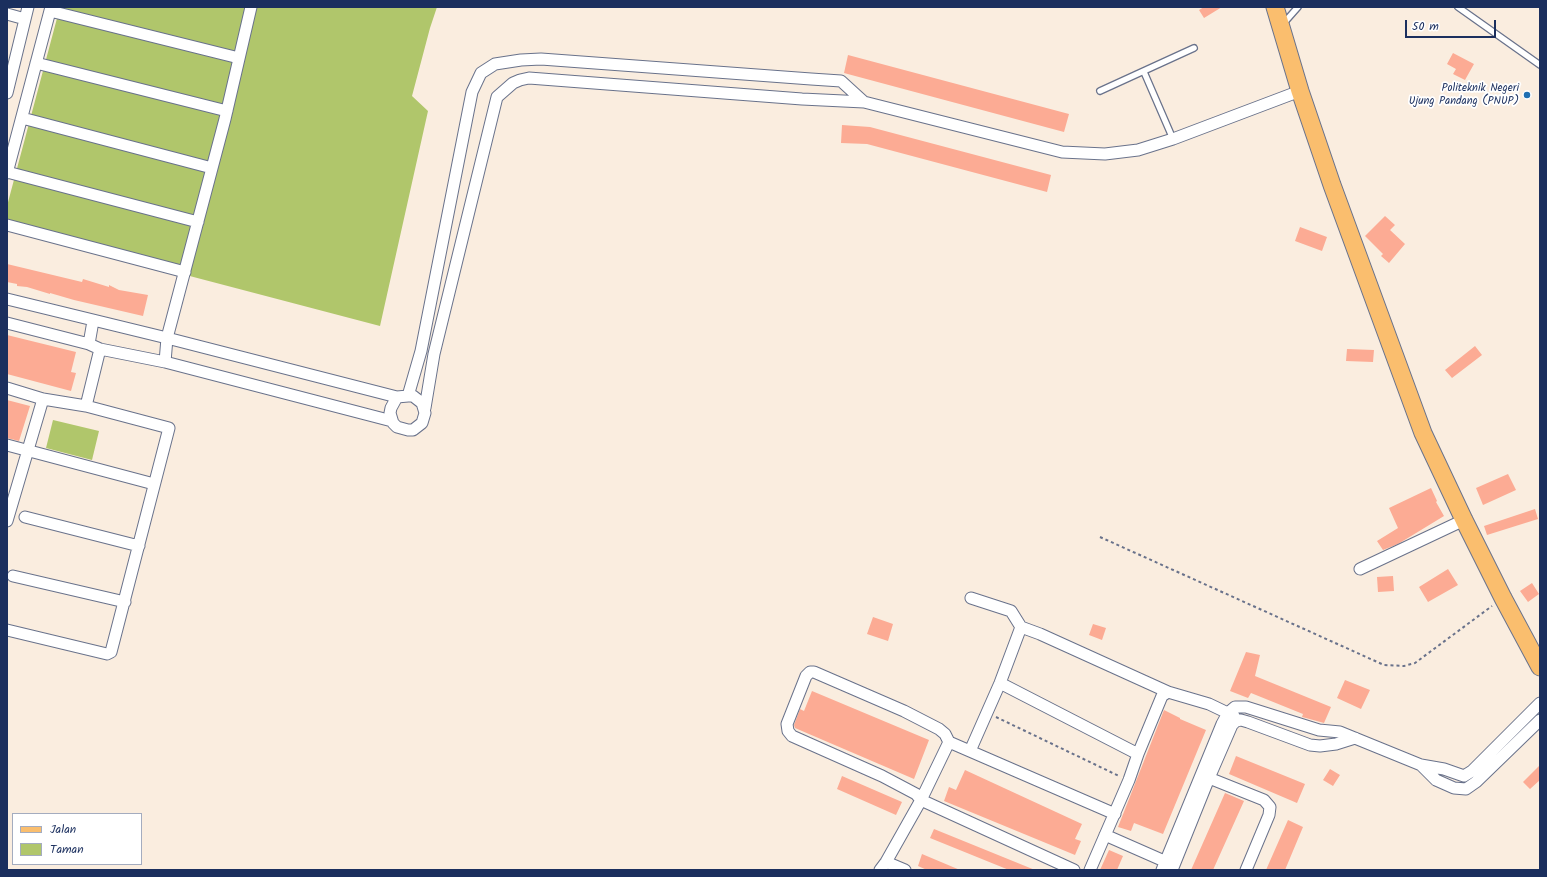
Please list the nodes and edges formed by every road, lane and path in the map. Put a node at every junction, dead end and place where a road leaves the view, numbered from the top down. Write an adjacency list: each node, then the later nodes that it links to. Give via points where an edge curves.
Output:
1 (28, 7): 8 (street)
2 (251, 7): 11 (street)
3 (1275, 7): 9 (main road)
4 (1298, 7): 9 (lane)
5 (1458, 7): 13 (lane)
6 (51, 9): 11 (street); 12 (street)
7 (7, 14): 8 (street)
8 (25, 19): 14 (street)
9 (1281, 26): 17 (main road)
10 (1194, 48): 15 (lane)
11 (239, 58): 20 (street)
12 (36, 63): 20 (street); 21 (street)
13 (1540, 65)
14 (10, 72): 18 (street)
15 (1144, 72): 16 (lane); 22 (lane)
16 (1100, 91)
17 (1300, 91): 22 (street); 46 (main road, via 1423,433)
18 (7, 93)
19 (864, 102): 22 (street, via 1062,152 1105,154 1138,150); 36 (street, via 841,81 541,59 495,64 481,73 472,92 421,351); 39 (street, via 529,78 513,83 497,97 434,354)
20 (226, 111): 23 (street)
21 (22, 118): 23 (street); 24 (street)
22 (1173, 138)
23 (212, 168): 25 (street)
24 (7, 172): 25 (street)
25 (198, 222): 27 (street)
26 (7, 225): 27 (street)
27 (185, 272): 31 (street)
28 (7, 300): 29 (street)
29 (93, 321): 31 (street); 32 (street)
30 (7, 324): 32 (street)
31 (167, 338): 34 (street); 36 (street)
32 (89, 344): 33 (street)
33 (100, 349): 34 (street); 38 (street)
34 (165, 362): 40 (street)
35 (7, 388): 37 (street)
36 (402, 396): 39 (street, via 418,399); 40 (street, via 391,408)
37 (42, 399): 38 (street); 42 (street)
38 (86, 406): 43 (street, via 169,428)
39 (424, 408): 40 (street, via 422,423 413,430 402,430)
40 (392, 421)
41 (7, 445): 42 (street)
42 (28, 450): 43 (street); 44 (street)
43 (154, 484): 49 (street)
44 (9, 510): 47 (street)
45 (25, 517): 49 (street)
46 (1464, 520): 50 (street); 53 (main road)
47 (7, 521)
48 (1100, 537): 53 (path, via 1384,665 1404,666 1415,663)
49 (139, 546): 54 (street)
50 (1360, 569)
51 (14, 576): 54 (street)
52 (971, 598): 55 (street, via 1011,611)
53 (1503, 598): 57 (main road)
54 (124, 602): 56 (street, via 113,647 107,654)
55 (1021, 627): 58 (street); 59 (street)
56 (7, 630)
57 (1540, 667)
58 (1000, 683): 61 (street); 68 (street)
59 (1168, 692): 62 (street, via 1209,704); 68 (street, via 1162,696)
60 (1540, 703): 70 (street, via 1468,774 1464,776)
61 (987, 713): 67 (street); 72 (path)
62 (1228, 713): 63 (street); 65 (street, via 1235,707 1246,707); 78 (street)
63 (1241, 720): 65 (street, via 1310,745 1320,746); 71 (street, via 1232,725)
64 (1540, 720): 73 (street, via 1472,786 1460,789)
65 (1340, 738): 69 (street, via 1355,738)
66 (949, 742): 67 (street); 74 (street); 74 (street, via 939,729 904,711 814,672 806,676 787,724 788,732 882,776 916,794)
67 (970, 751): 75 (street)
68 (1138, 754): 72 (street)
69 (1421, 764): 70 (street); 73 (street)
70 (1444, 769): 73 (street)
71 (1209, 778): 78 (street); 82 (street, via 1264,800 1270,807)
72 (1129, 780): 75 (street)
73 (1436, 780)
74 (921, 800): 77 (street); 80 (street)
75 (1114, 814): 76 (street)
76 (1105, 835): 78 (street); 81 (street)
77 (883, 866): 79 (street)
78 (1168, 867)
79 (905, 870)
80 (1074, 870)
81 (1090, 870)
82 (1246, 870)

